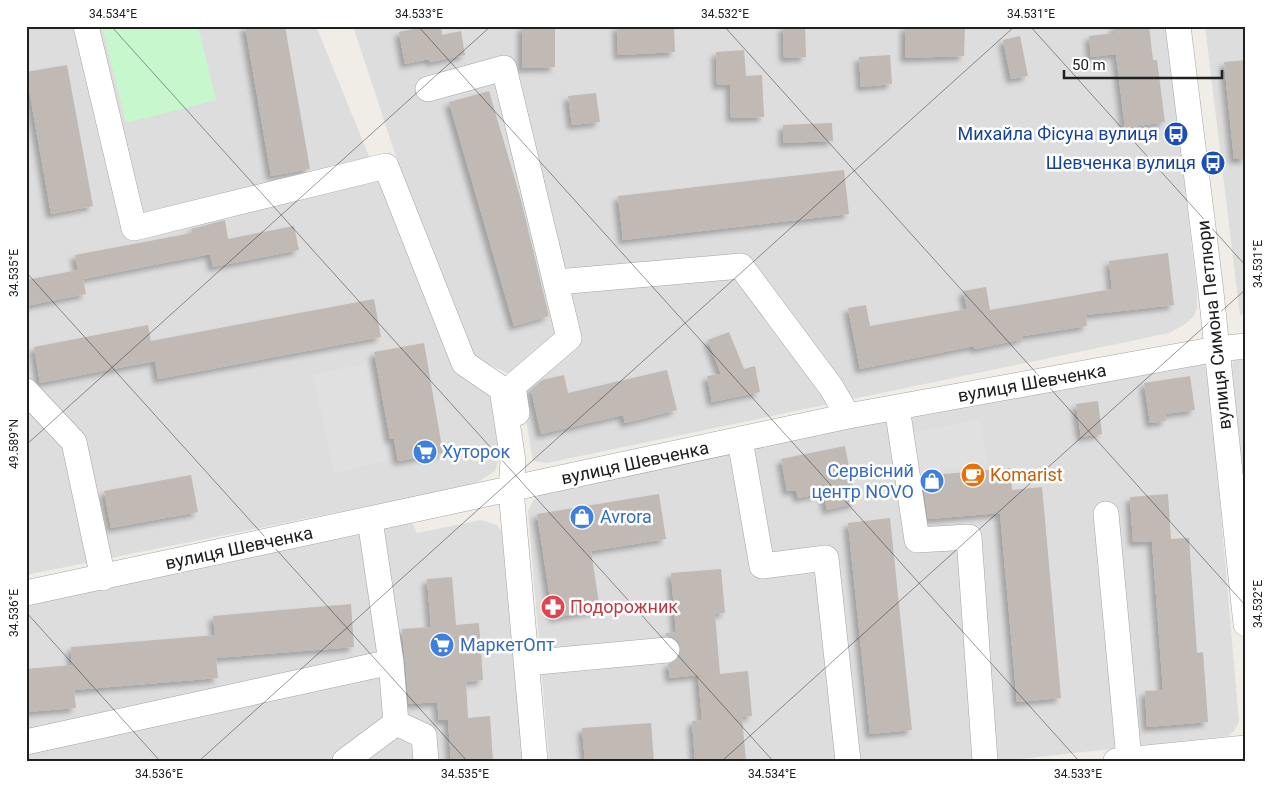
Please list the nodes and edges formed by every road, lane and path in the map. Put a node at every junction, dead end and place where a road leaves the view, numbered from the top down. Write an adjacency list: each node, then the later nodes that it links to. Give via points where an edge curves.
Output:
1 (86, 26): 11 (street, via 134,228 386,166 464,362 502,389 513,462)
2 (1178, 26): 6 (street, вулиця Симона Петлюри)
3 (428, 89): 4 (street, via 504,68)
4 (557, 282): 9 (street, via 741,266 831,387); 11 (street, via 569,338 513,386 526,467)
5 (1246, 346): 6 (street, вулиця Шевченка)
6 (1217, 349): 8 (street, вулиця Шевченка); 16 (street, вулиця Симона Петлюри)
7 (26, 392): 14 (street, via 74,442)
8 (897, 407): 9 (street, вулиця Шевченка); 28 (street, via 917,540 968,537)
9 (848, 416): 10 (street, вулиця Шевченка)
10 (740, 440): 11 (street, вулиця Шевченка); 27 (street, via 762,566 826,558)
11 (511, 490): 13 (street, вулиця Шевченка); 19 (street)
12 (1106, 514): 23 (street)
13 (370, 520): 14 (street, вулиця Шевченка); 18 (street)
14 (103, 578): 15 (street, вулиця Шевченка)
15 (26, 593)
16 (1246, 624)
17 (667, 650): 19 (street)
18 (391, 662): 20 (street); 21 (street)
19 (526, 663): 26 (street)
20 (396, 723): 24 (street); 25 (street, via 424,736)
21 (26, 742)
22 (1246, 748): 23 (street)
23 (1122, 760)
24 (345, 761)
25 (426, 761)
26 (535, 761)
27 (848, 761)
28 (986, 761)

